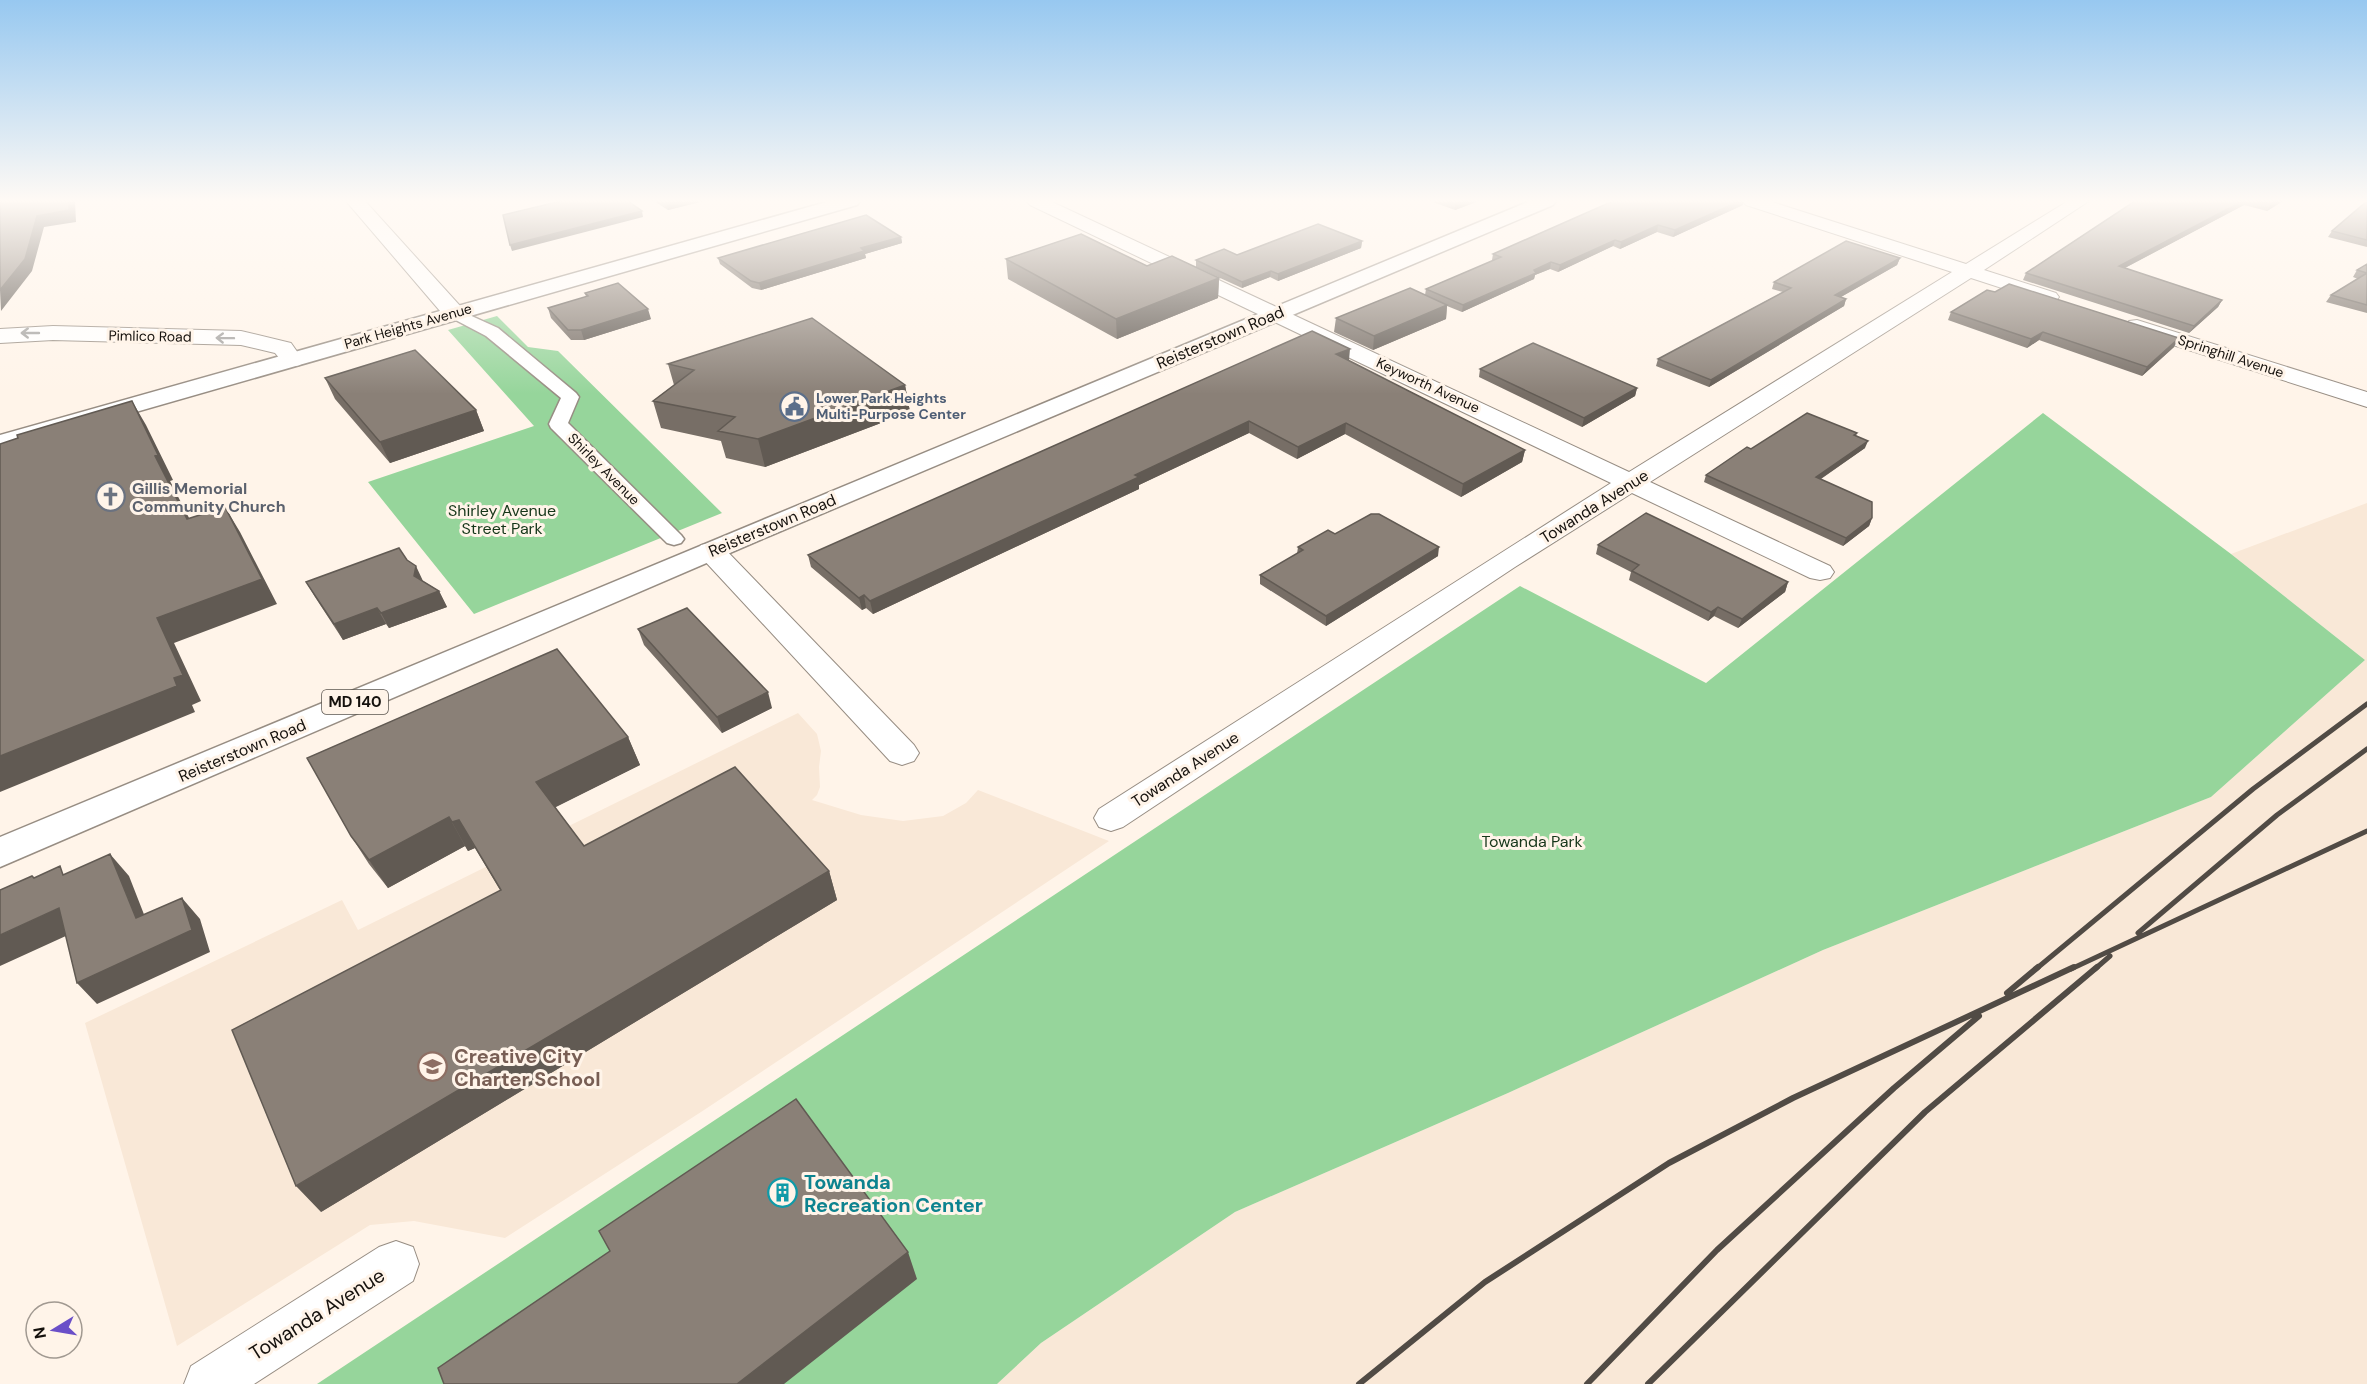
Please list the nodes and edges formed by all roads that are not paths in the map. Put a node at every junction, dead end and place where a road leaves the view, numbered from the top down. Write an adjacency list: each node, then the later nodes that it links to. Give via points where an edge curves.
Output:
1 (413, 266): 10 (street, Shirley Avenue)
2 (588, 266): 10 (main road, Park Heights Avenue)
3 (606, 266): 10 (main road, Park Heights Avenue)
4 (1173, 266): 11 (street, Keyworth Avenue)
5 (1392, 266): 11 (main road, Reisterstown Road / MD 140)
6 (1952, 266): 8 (street)
7 (1978, 266): 8 (street, Towanda Avenue)
8 (1969, 271): 9 (street); 18 (street, Towanda Avenue)
9 (2073, 305)
10 (450, 307): 14 (main road, Park Heights Avenue); 19 (street, Shirley Avenue, via 492,332 570,398 558,424)
11 (1276, 314): 18 (street, Keyworth Avenue); 20 (main road, Reisterstown Road / MD 140)
12 (2118, 320): 15 (street, Springhill Avenue)
13 (0, 336): 14 (street, Pimlico Road, one-way to 13, via 241,338 43,333)
14 (288, 354): 16 (main road, Park Heights Avenue); 17 (main road, Park Heights Avenue)
15 (2363, 395)
16 (0, 427)
17 (0, 443)
18 (1633, 483): 21 (street, Keyworth Avenue); 23 (street, Towanda Avenue, via 1505,561)
19 (674, 539)
20 (711, 551): 22 (street); 24 (main road, Reisterstown Road / MD 140)
21 (1820, 572)
22 (902, 753)
23 (1111, 818)
24 (0, 853)
25 (396, 1264): 26 (street, Towanda Avenue)
26 (208, 1384)

